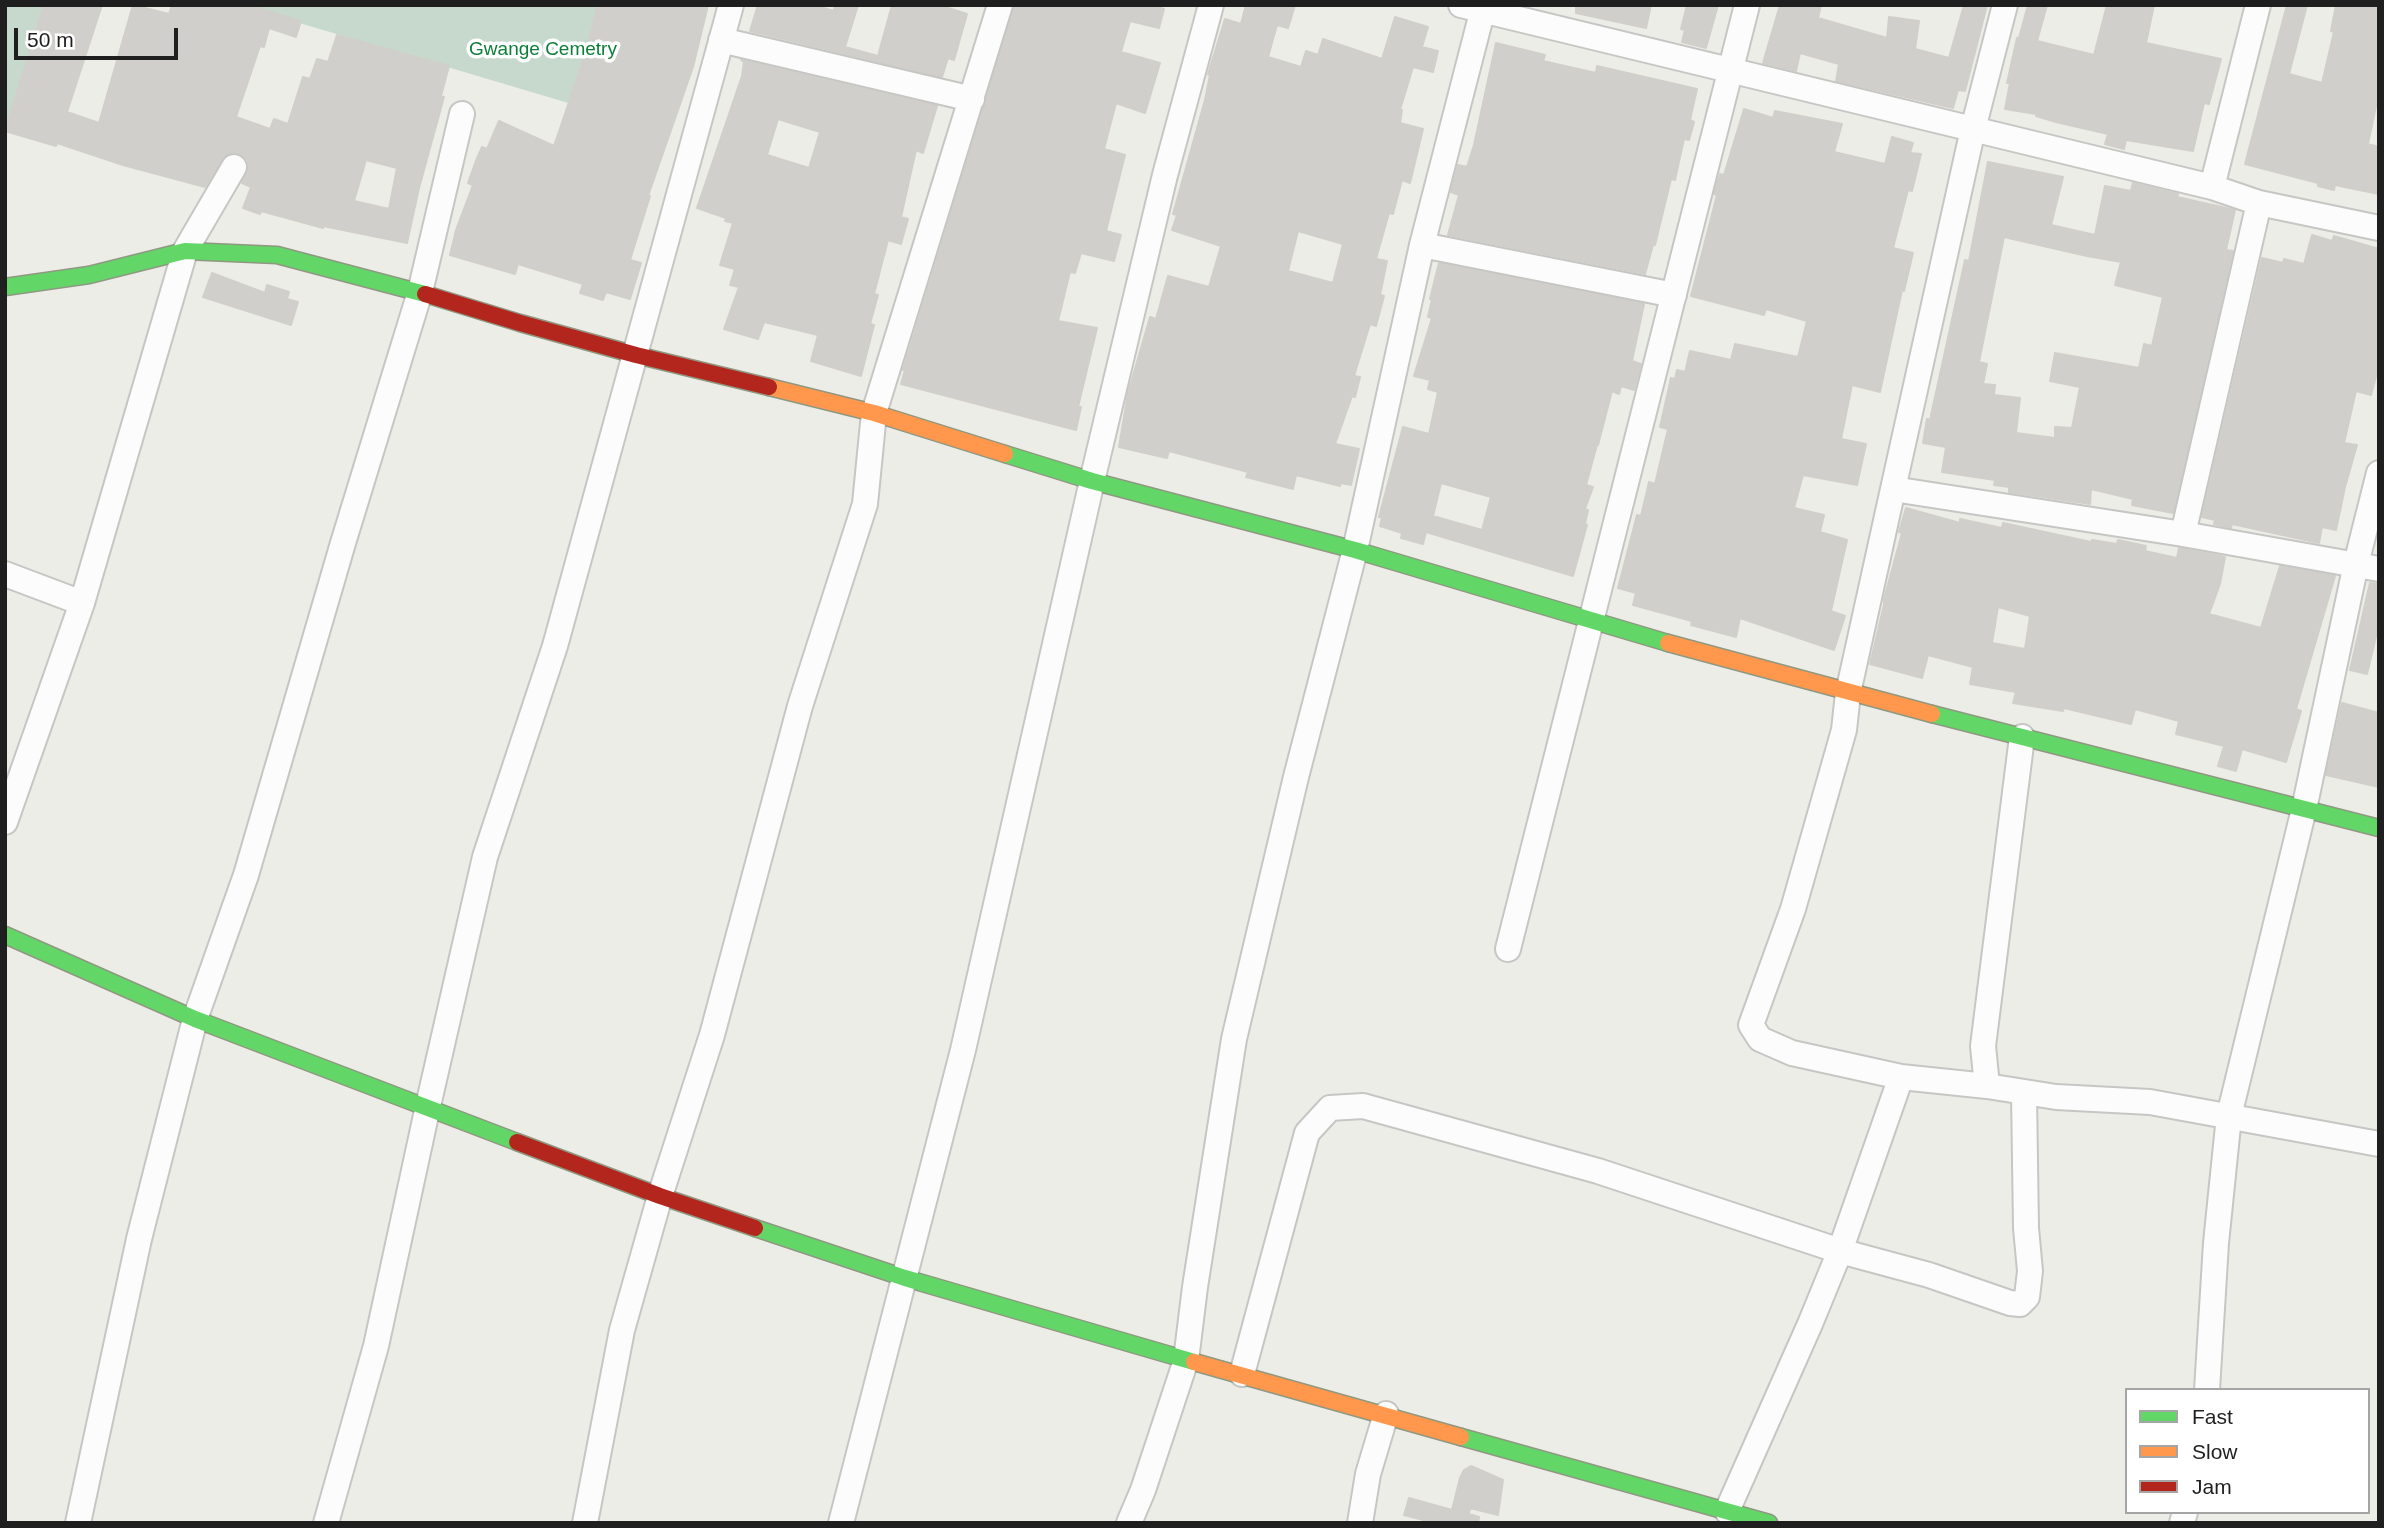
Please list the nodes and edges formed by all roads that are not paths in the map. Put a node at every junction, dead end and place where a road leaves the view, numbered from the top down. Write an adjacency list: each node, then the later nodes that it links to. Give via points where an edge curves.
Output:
1 (731, 5): 8 (street)
2 (1000, 5): 10 (street)
3 (1211, 5): 25 (street)
4 (1747, 5): 9 (street)
5 (2005, 5): 12 (street)
6 (2258, 5): 14 (street)
7 (1476, 7): 9 (street); 17 (street)
8 (721, 40): 10 (street); 22 (street)
9 (1730, 71): 12 (street); 21 (street)
10 (972, 99): 23 (street)
11 (463, 114): 20 (street)
12 (1973, 129): 14 (street); 26 (street)
13 (234, 167): 18 (street)
14 (2212, 187): 15 (street)
15 (2259, 203): 16 (street); 27 (street)
16 (2379, 228)
17 (1422, 244): 21 (street); 28 (street)
18 (185, 251): 19 (street, via 89,275); 20 (street, via 277,255); 31 (street)
19 (5, 287)
20 (420, 292): 22 (street); 40 (street, via 246,874)
21 (1674, 295): 32 (street)
22 (636, 355): 23 (street); 44 (street, via 555,646 485,857)
23 (874, 413): 25 (street); 47 (street, via 865,505 800,706 712,1034)
24 (2379, 473): 29 (street)
25 (1092, 481): 28 (street); 49 (street, via 1004,878)
26 (1893, 489): 27 (street); 33 (street)
27 (2183, 534): 29 (street)
28 (1354, 550): 32 (street); 50 (street, via 1234,1039)
29 (2368, 567): 35 (street)
30 (5, 574): 31 (street)
31 (82, 603): 36 (street)
32 (1590, 621): 33 (street); 39 (street)
33 (1848, 693): 34 (street); 41 (street, via 1844,730 1793,909 1751,1025 1760,1039 1792,1053)
34 (2022, 737): 35 (street); 42 (street, via 1983,1046)
35 (2304, 810): 37 (street); 45 (street)
36 (5, 822)
37 (2379, 828)
38 (5, 934): 40 (street)
39 (1508, 949)
40 (195, 1018): 44 (street); 55 (street, via 139,1239)
41 (1901, 1077): 42 (street); 48 (street)
42 (1987, 1086): 43 (street)
43 (2024, 1093): 45 (street, via 2150,1102); 48 (street, via 2030,1270 2027,1297 2020,1304)
44 (428, 1106): 47 (street); 56 (street, via 376,1346)
45 (2229, 1116): 46 (street); 52 (street)
46 (2379, 1144)
47 (660, 1196): 49 (street); 57 (street, via 622,1330)
48 (1840, 1251): 51 (street, via 1598,1171 1363,1106 1330,1108 1307,1133); 54 (street)
49 (905, 1278): 50 (street); 58 (street)
50 (1186, 1360): 51 (street); 59 (street)
51 (1242, 1374): 53 (street)
52 (2207, 1388)
53 (1386, 1414): 54 (street); 60 (street, via 1368,1474)
54 (1727, 1511): 61 (street)
55 (78, 1523)
56 (326, 1523)
57 (585, 1523)
58 (841, 1523)
59 (1129, 1523)
60 (1360, 1523)
61 (1769, 1523)

